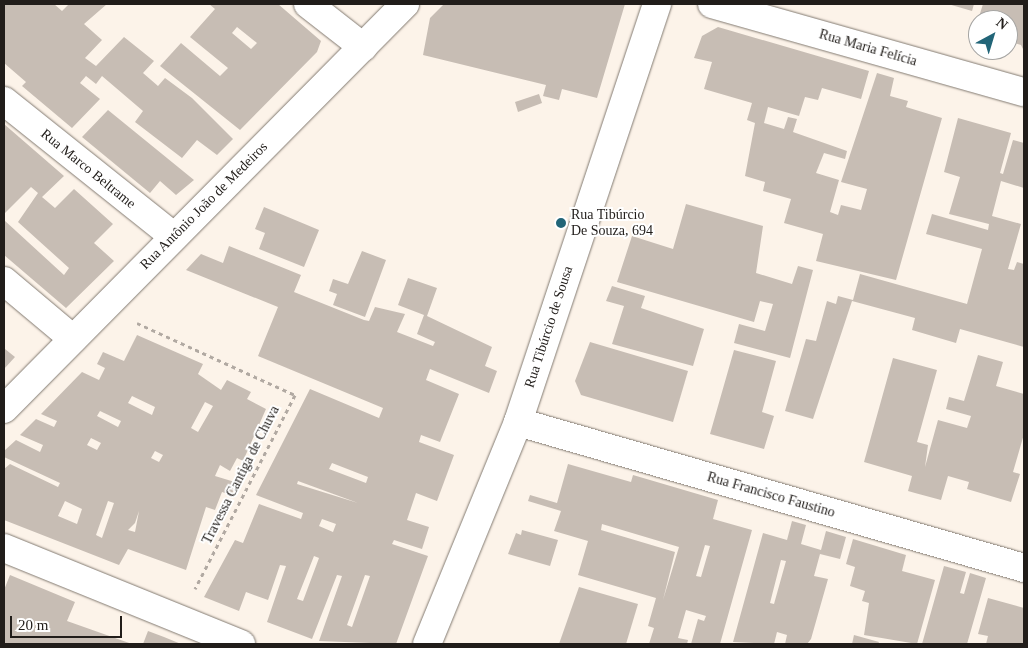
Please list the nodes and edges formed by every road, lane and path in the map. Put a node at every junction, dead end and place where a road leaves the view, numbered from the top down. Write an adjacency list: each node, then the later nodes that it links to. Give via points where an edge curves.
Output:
1 (308, 4): 5 (street)
2 (404, 4): 5 (street, Rua Antônio João de Medeiros)
3 (657, 4): 13 (street, Rua Tibúrcio de Sousa)
4 (712, 4): 6 (street, Rua Maria Felícia)
5 (363, 47): 8 (street, Rua Antônio João de Medeiros)
6 (1024, 92)
7 (4, 101): 8 (street, Rua Marco Beltrame)
8 (173, 236): 10 (street, Rua Antônio João de Medeiros)
9 (4, 281): 11 (street)
10 (105, 308): 11 (street, Rua Antônio João de Medeiros); 16 (path, Travessa Cantiga de Chuva, via 295,396)
11 (73, 339): 12 (street, Rua Antônio João de Medeiros)
12 (4, 409)
13 (518, 422): 15 (street, Rua Francisco Faustino); 18 (street, Rua Tibúrcio de Sousa)
14 (4, 548): 16 (street)
15 (1024, 568)
16 (180, 618): 17 (street)
17 (241, 644)
18 (426, 644)

